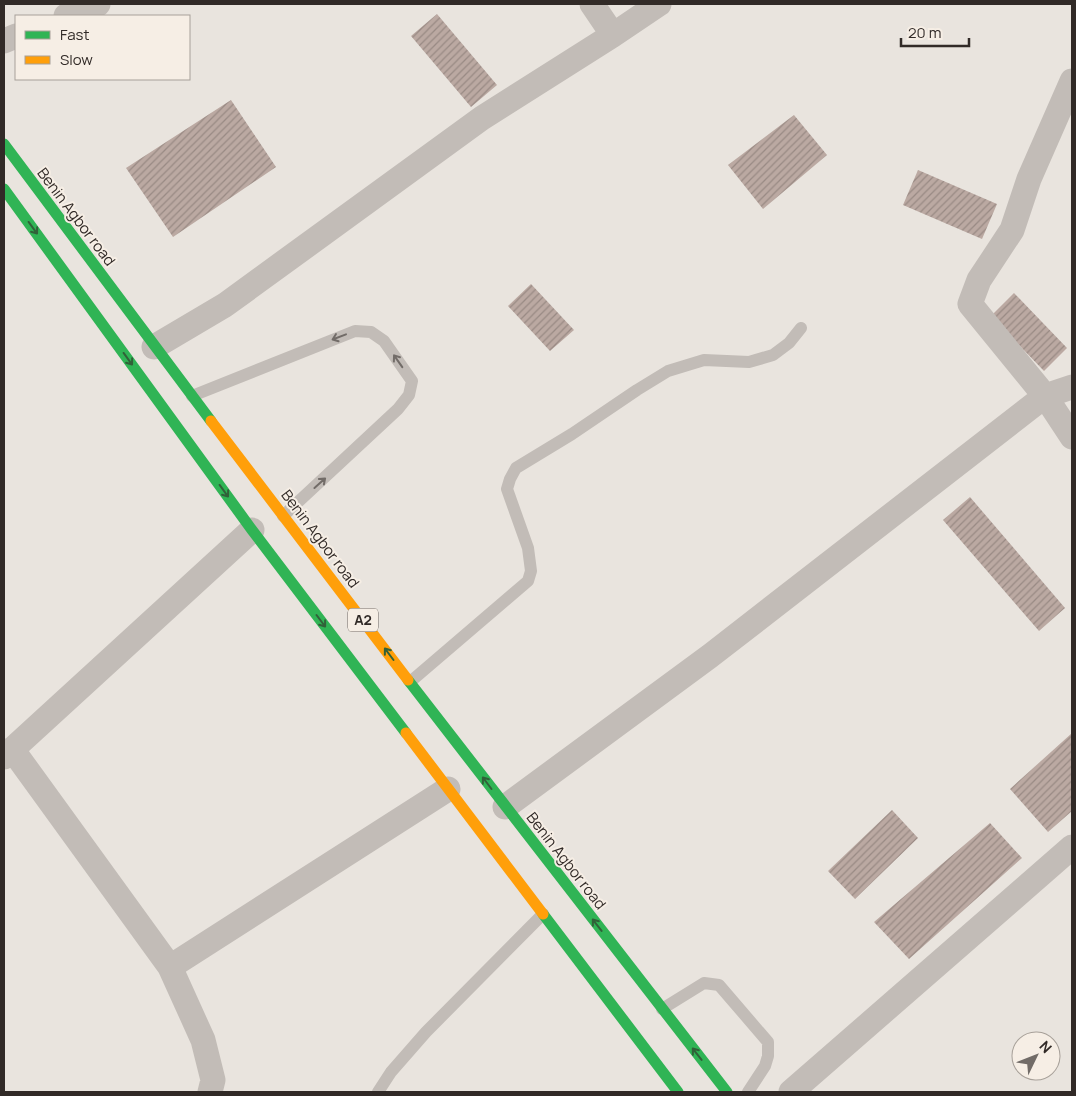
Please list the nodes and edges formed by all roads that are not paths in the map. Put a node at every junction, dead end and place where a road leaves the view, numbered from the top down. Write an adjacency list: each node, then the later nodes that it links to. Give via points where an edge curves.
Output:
1 (98, 4): 4 (street)
2 (592, 4): 5 (street)
3 (659, 4): 5 (street)
4 (69, 15)
5 (613, 35): 10 (street, via 482,118 224,305)
6 (1072, 81): 13 (street, via 1029,179 1012,230 979,280 970,304)
7 (4, 144): 10 (highway, Benin Agbor road / A2)
8 (4, 189): 16 (highway, A2, one-way to 16)
9 (801, 328): 17 (lane, via 773,355 749,362 704,360 668,371 516,468 507,489 528,548 531,571 528,581)
10 (154, 348): 12 (highway, Benin Agbor road / A2)
11 (1072, 387): 13 (street)
12 (192, 396): 15 (highway, Benin Agbor road / A2); 15 (lane, one-way to 12, via 409,395 412,381 384,341 371,332 355,331)
13 (1045, 396): 14 (street); 20 (street, via 710,656)
14 (1072, 437)
15 (284, 516): 17 (highway, Benin Agbor road / A2, one-way to 15)
16 (252, 530): 18 (street); 19 (highway, A2, one-way to 19)
17 (410, 682): 20 (highway, Benin Agbor road / A2, one-way to 17)
18 (8, 753): 23 (street)
19 (448, 789): 22 (highway, A2); 23 (street)
20 (505, 807): 24 (highway, Benin Agbor road / A2, one-way to 20)
21 (1072, 847): 30 (street)
22 (543, 914): 25 (highway, A2); 27 (lane, via 426,1032)
23 (170, 967): 26 (street, via 204,1040 213,1080)
24 (662, 1009): 28 (highway, Benin Agbor road / A2, one-way to 24); 29 (lane, via 704,983 719,985 768,1042 765,1066)
25 (670, 1090)
26 (210, 1092)
27 (378, 1092)
28 (727, 1092)
29 (748, 1092)
30 (791, 1092)

